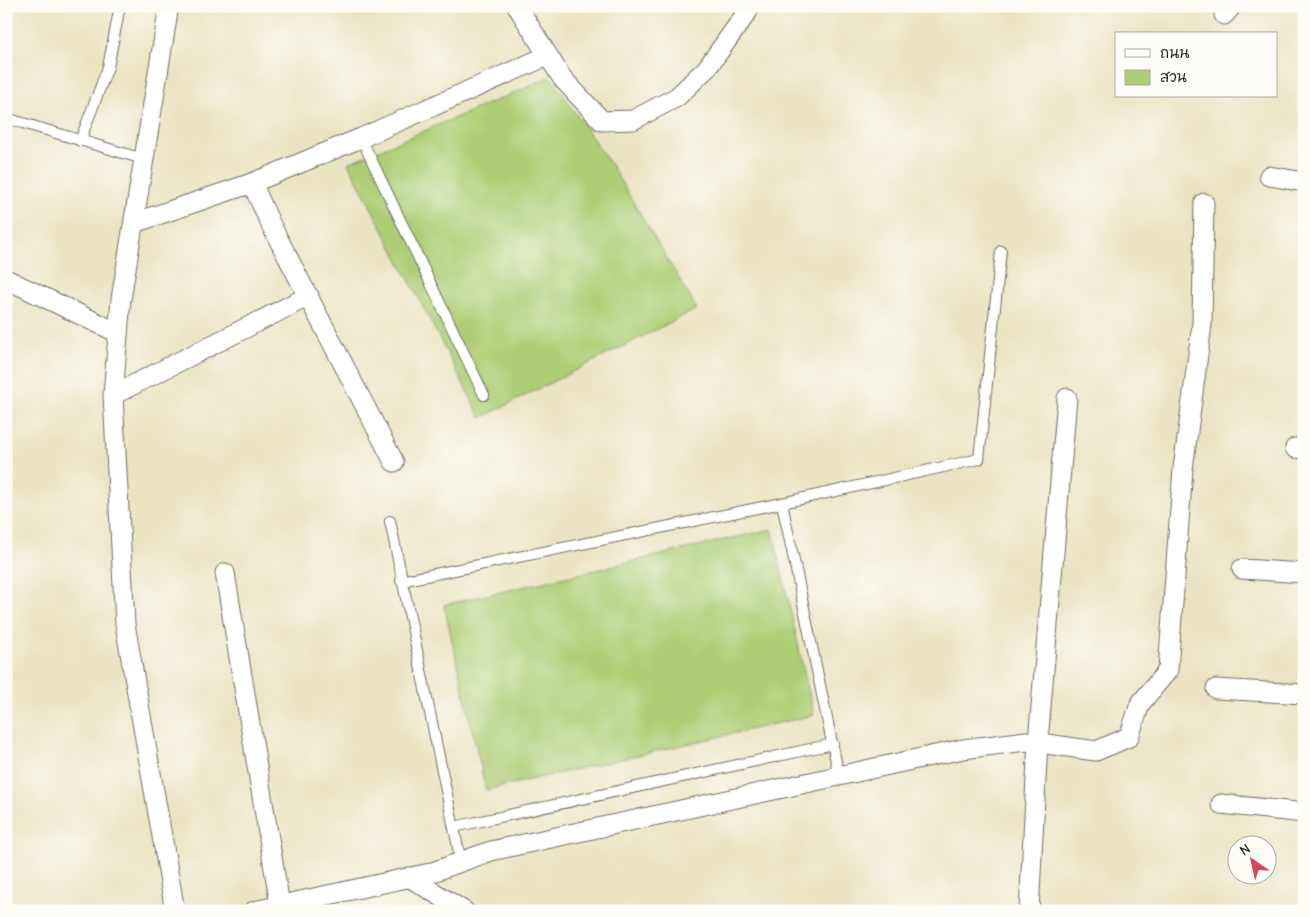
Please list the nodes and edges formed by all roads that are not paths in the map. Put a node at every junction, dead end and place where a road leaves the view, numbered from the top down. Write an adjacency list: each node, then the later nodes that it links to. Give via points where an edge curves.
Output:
1 (120, 6): 8 (lane, via 108,67)
2 (169, 6): 9 (street)
3 (517, 6): 5 (street)
4 (747, 6): 5 (street, via 748,11 707,68 677,97 633,120 602,121 562,78)
5 (547, 56): 7 (street)
6 (6, 118): 8 (lane)
7 (360, 138): 12 (street); 20 (lane)
8 (80, 141): 9 (lane)
9 (143, 160): 14 (street)
10 (1269, 176): 11 (street)
11 (1304, 182)
12 (252, 183): 14 (street); 17 (street)
13 (1204, 203): 31 (street, via 1202,324 1183,469 1168,670 1140,704 1129,737 1096,751)
14 (134, 223): 18 (street)
15 (1000, 251): 23 (lane, via 979,459)
16 (6, 280): 18 (street)
17 (308, 296): 19 (street); 22 (street)
18 (118, 333): 19 (street)
19 (113, 395): 40 (street, via 125,624)
20 (484, 395)
21 (1067, 398): 31 (street)
22 (394, 462)
23 (782, 503): 28 (lane); 32 (lane)
24 (390, 521): 28 (lane)
25 (1242, 569): 27 (street)
26 (225, 573): 39 (street)
27 (1304, 573)
28 (402, 581): 36 (lane)
29 (1216, 689): 30 (street)
30 (1304, 694)
31 (1038, 742): 33 (street, via 964,749); 43 (street)
32 (834, 744): 33 (lane); 36 (lane)
33 (839, 776): 37 (street, via 491,851)
34 (1221, 804): 35 (street)
35 (1304, 813)
36 (454, 826): 37 (lane)
37 (461, 862): 38 (street)
38 (409, 877): 39 (street); 42 (street)
39 (280, 905): 41 (street)
40 (175, 911)
41 (254, 911)
42 (464, 911)
43 (1029, 911)

